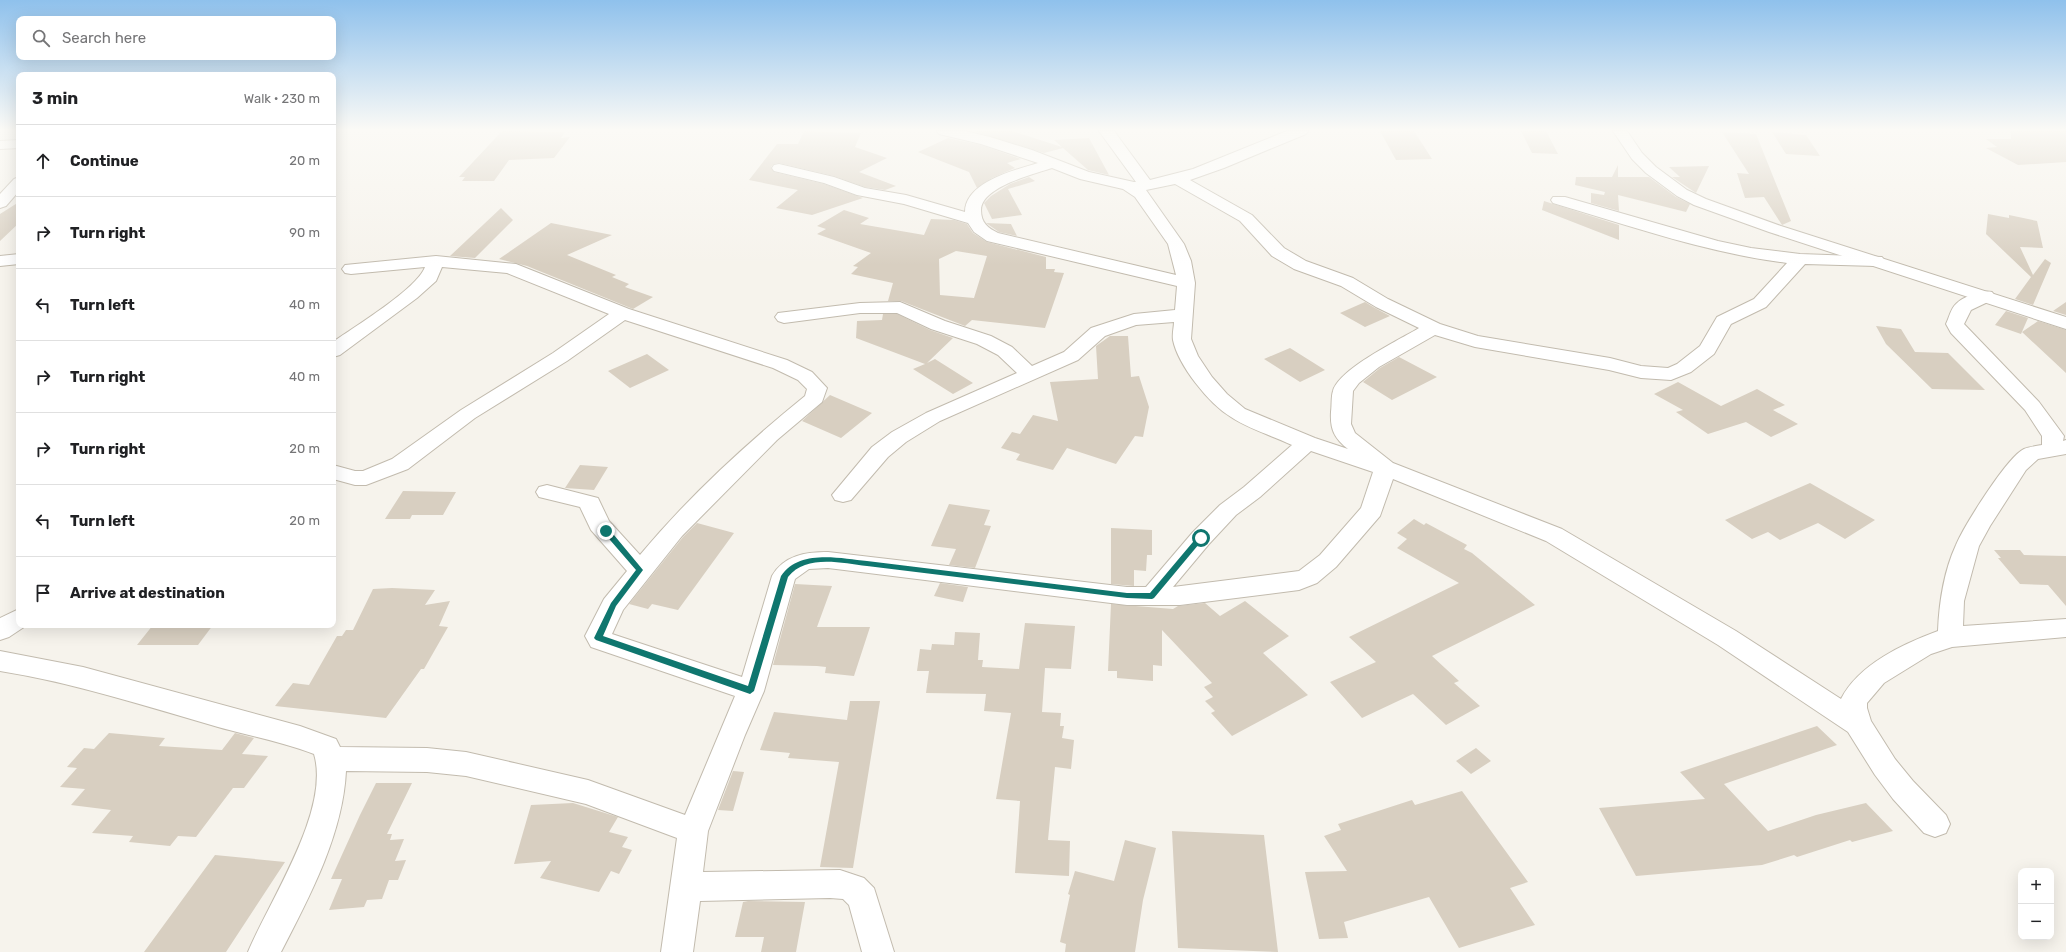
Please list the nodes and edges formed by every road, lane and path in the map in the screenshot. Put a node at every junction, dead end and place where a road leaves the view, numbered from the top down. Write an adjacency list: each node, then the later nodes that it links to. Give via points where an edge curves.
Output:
1 (810, 175): 12 (street, via 862,192 906,200)
2 (1018, 175): 12 (street, via 982,191 975,200 972,211)
3 (1084, 175): 9 (street)
4 (1133, 175): 9 (street)
5 (1192, 175): 7 (street)
6 (1659, 175): 17 (street, via 1688,196 1727,213)
7 (1179, 180): 9 (street); 25 (street, via 1246,218 1278,252 1300,265 1347,282 1382,303)
8 (16, 185): 11 (street)
9 (1140, 186): 19 (street, via 1141,194 1176,244)
10 (1559, 200): 14 (street, via 1715,245 1763,255)
11 (0, 203)
12 (974, 220): 19 (street, via 977,227 993,237)
13 (16, 259): 15 (street)
14 (1800, 259): 17 (street); 25 (street, via 1760,303 1724,321 1707,350 1675,374 1641,372 1595,361 1475,341)
15 (0, 260)
16 (436, 261): 18 (street); 21 (street, via 516,270); 26 (street, via 430,277 411,294)
17 (1876, 261): 20 (street)
18 (351, 269)
19 (1186, 283): 22 (street)
20 (1986, 296): 24 (street); 29 (street, via 1963,307 1955,324 2032,406)
21 (623, 313): 31 (street, via 560,357 474,410 400,464 370,478 360,479); 34 (street, via 780,364 805,376 818,388 815,398 770,435 674,530)
22 (1185, 316): 27 (street, via 1152,317 1112,327 1090,337 1071,356); 28 (street, via 1182,338 1188,356 1220,398 1238,412)
23 (784, 318): 27 (street, via 860,308 900,307 938,325 984,340 1005,352)
24 (2066, 323)
25 (1433, 328): 30 (street, via 1372,363 1343,390 1342,430 1349,440)
26 (336, 349)
27 (1028, 373): 33 (street, via 933,417 899,437 880,452)
28 (1307, 443): 30 (street); 35 (street, via 1228,510)
29 (2059, 448): 39 (street, via 2031,454 2018,465 1979,524 1967,546 1952,601)
30 (1385, 468): 35 (street, via 1372,511 1328,561 1308,577 1286,584 1180,596); 42 (street, via 1554,535 1727,638)
31 (336, 473)
32 (546, 492): 34 (street, via 590,503 599,524)
33 (842, 494)
34 (640, 570): 41 (street, via 613,605 598,638)
35 (1152, 596): 41 (street, via 1127,596 867,563 828,560 801,562 784,576)
36 (16, 620): 38 (street)
37 (2066, 628): 39 (street)
38 (0, 630)
39 (1950, 637): 42 (street, via 1922,648 1875,676 1854,699 1853,708)
40 (0, 661): 43 (street, via 55,670 251,725 305,737 326,747)
41 (750, 691): 45 (street)
42 (1858, 724): 44 (street, via 1885,767)
43 (332, 759): 45 (street, via 427,760 466,764 588,792); 47 (street, via 327,807 318,837)
44 (1935, 824)
45 (693, 831): 46 (street)
46 (687, 887): 48 (street); 49 (street, via 830,884 850,887 858,891 863,898)
47 (264, 952)
48 (677, 952)
49 (878, 952)

